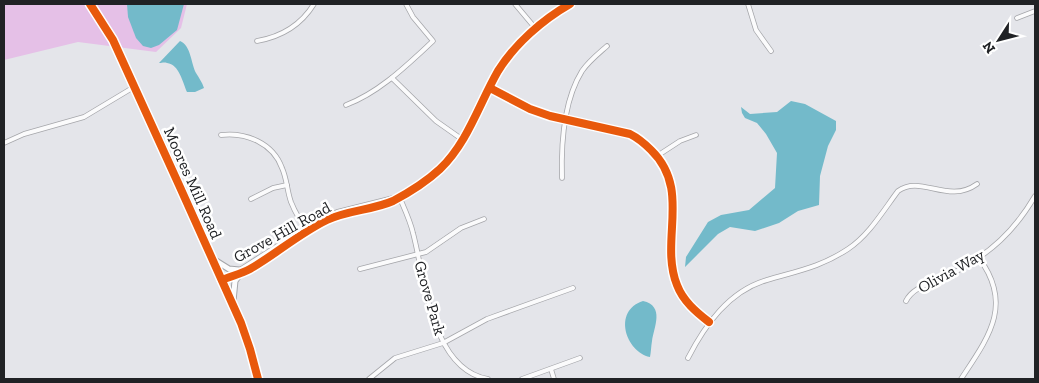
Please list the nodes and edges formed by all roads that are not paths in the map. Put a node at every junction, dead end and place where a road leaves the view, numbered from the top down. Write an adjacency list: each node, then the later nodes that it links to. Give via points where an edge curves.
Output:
1 (90, 4): 14 (street, Moores Mill Road, via 113,40)
2 (314, 4): 10 (street, via 300,21 283,33)
3 (406, 4): 13 (street, via 433,41)
4 (515, 4): 9 (street)
5 (570, 4): 9 (street, Grove Hill Road)
6 (748, 4): 12 (street, via 756,30)
7 (1035, 11): 8 (street)
8 (1017, 18)
9 (536, 29): 15 (street, Grove Hill Road, via 508,58)
10 (257, 40)
11 (608, 46): 17 (street, via 582,71)
12 (771, 51)
13 (392, 78): 16 (street); 20 (street, via 426,112)
14 (134, 87): 21 (street, via 84,117); 33 (street, Moores Mill Road)
15 (490, 88): 17 (street, via 530,109); 20 (street, Grove Hill Road)
16 (346, 105)
17 (566, 120): 22 (street, via 630,134); 23 (street, via 561,154)
18 (222, 135): 25 (street, via 247,136 267,147 281,164)
19 (696, 135): 22 (street)
20 (463, 140): 26 (street, Grove Hill Road, via 441,168)
21 (4, 143)
22 (658, 156): 40 (street, via 670,182 674,202 671,259 676,284 687,303)
23 (562, 178)
24 (978, 184): 40 (street, via 957,192 917,186 902,188 866,234 850,247 805,270 750,287 728,302)
25 (287, 185): 28 (street, via 272,188); 30 (street, via 293,206)
26 (399, 196): 30 (street, Grove Hill Road, via 392,201 335,216); 31 (street, Grove Park)
27 (1035, 196): 32 (street, Olivia Way, via 1011,229)
28 (251, 199)
29 (484, 219): 31 (street, via 461,228)
30 (307, 230): 35 (street, Grove Hill Road)
31 (418, 255): 34 (street); 41 (street, Grove Park, via 425,292)
32 (979, 258): 38 (street, Olivia Way, via 917,289); 50 (street, via 994,285 995,315 988,336)
33 (213, 259): 35 (street); 36 (street, Moores Mill Road)
34 (360, 269)
35 (238, 273): 36 (street, Grove Hill Road); 39 (street)
36 (222, 280): 39 (street, Moores Mill Road)
37 (574, 288): 41 (street, via 487,319)
38 (906, 301)
39 (232, 304): 45 (street, Moores Mill Road)
40 (709, 322): 43 (street)
41 (443, 344): 46 (street, via 395,358); 47 (street, Grove Park, via 452,358)
42 (580, 358): 44 (street)
43 (688, 358)
44 (551, 369): 48 (street); 49 (street)
45 (258, 379)
46 (369, 379)
47 (485, 379)
48 (522, 379)
49 (554, 379)
50 (961, 379)

